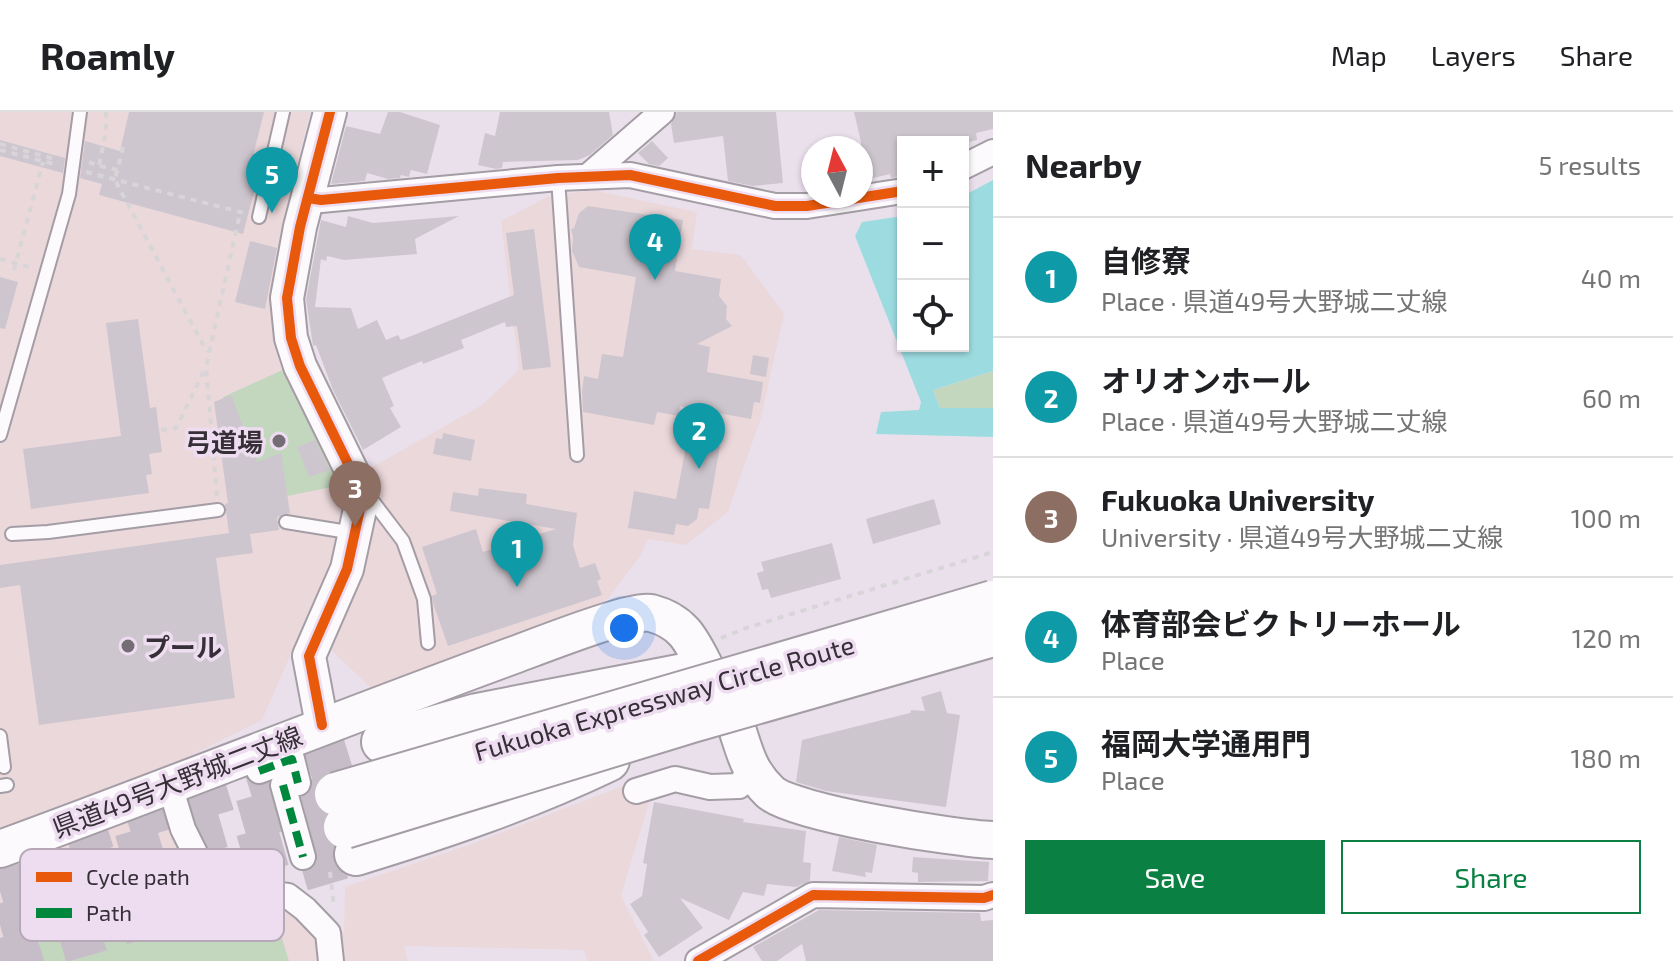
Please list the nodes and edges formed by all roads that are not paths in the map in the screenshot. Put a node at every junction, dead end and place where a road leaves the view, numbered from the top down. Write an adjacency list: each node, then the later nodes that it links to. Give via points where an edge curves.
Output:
1 (80, 112): 12 (lane, via 73,169)
2 (283, 112): 11 (lane)
3 (330, 112): 10 (street)
4 (662, 112): 7 (street)
5 (993, 152): 6 (street)
6 (969, 164)
7 (587, 177): 8 (street); 9 (street, via 630,175 775,206)
8 (558, 178): 10 (street); 13 (lane)
9 (897, 192)
10 (308, 198): 14 (street, via 287,298 291,338)
11 (259, 217)
12 (0, 435)
13 (577, 455)
14 (356, 480): 17 (street, via 360,509); 22 (lane, via 403,541 424,599)
15 (218, 510): 18 (lane)
16 (286, 522): 17 (lane)
17 (355, 533): 25 (street, via 347,569 309,656)
18 (12, 534)
19 (993, 590): 23 (highway)
20 (993, 602): 33 (highway, Fukuoka Expressway Circle Route, bridge)
21 (993, 635): 24 (highway); 33 (highway, Fukuoka Expressway Circle Route, bridge, via 692,721)
22 (428, 643)
23 (702, 659): 24 (main road, 県道49号大野城二丈線); 25 (main road, 県道49号大野城二丈線, via 682,627 649,611 601,623); 27 (highway)
24 (731, 710): 29 (main road, 県道49号大野城二丈線); 33 (highway, via 464,821)
25 (322, 725): 31 (main road, 県道49号大野城二丈線)
26 (0, 736): 28 (lane)
27 (383, 742)
28 (4, 767)
29 (751, 770): 32 (street, via 739,786 710,787 675,779); 34 (main road, 県道49号大野城二丈線, via 773,795 812,810)
30 (259, 771): 33 (street, via 292,759)
31 (170, 786): 35 (main road, 県道49号大野城二丈線); 36 (street)
32 (636, 791)
33 (324, 808): 37 (street)
34 (993, 840)
35 (0, 849)
36 (188, 849)
37 (303, 857)
38 (284, 895): 40 (street, via 328,933)
39 (993, 895): 41 (street, via 813,895)
40 (331, 961)
41 (698, 961)

